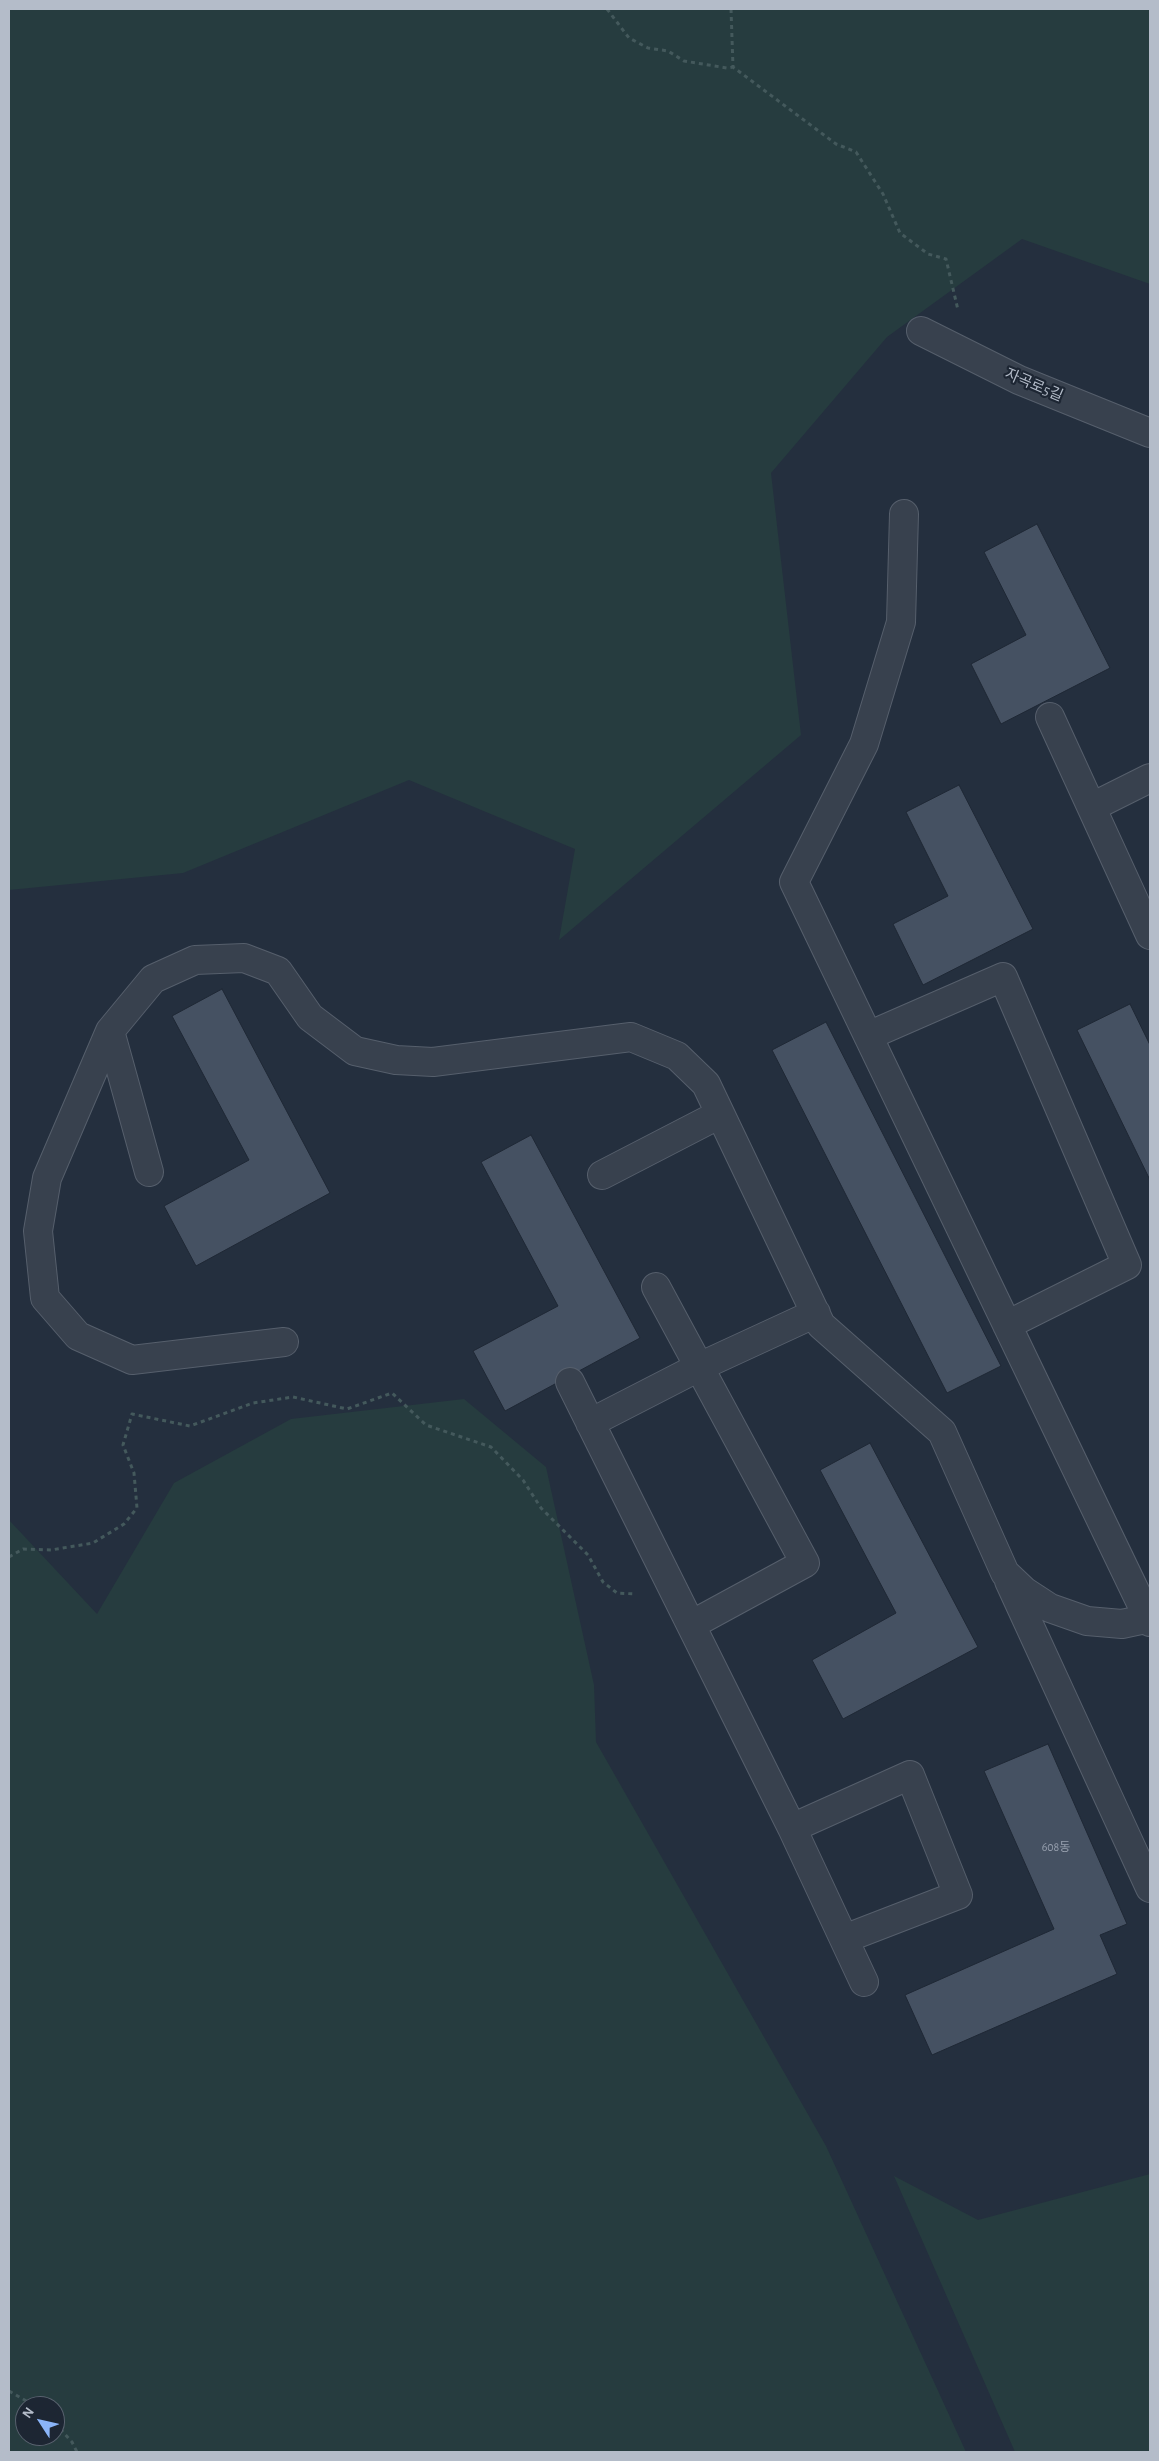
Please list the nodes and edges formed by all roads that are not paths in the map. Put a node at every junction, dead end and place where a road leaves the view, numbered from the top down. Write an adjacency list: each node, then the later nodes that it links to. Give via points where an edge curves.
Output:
1 (921, 331): 2 (street, 자곡로5길, via 1019,380)
2 (1150, 433)
3 (904, 514): 9 (street, via 901,622 867,735 794,882)
4 (1050, 717): 6 (street)
5 (1150, 778): 6 (street)
6 (1092, 807): 7 (street)
7 (1150, 935)
8 (110, 1031): 10 (street, via 153,979 196,960 244,958 278,971 310,1017 355,1051 396,1060 434,1062 631,1037 677,1056 706,1084); 11 (street); 16 (street, via 47,1178 38,1231 45,1298 78,1336 132,1360)
9 (868, 1036): 15 (street); 15 (street, via 1003,977 1127,1266)
10 (720, 1114): 12 (street); 14 (street)
11 (149, 1172)
12 (602, 1175)
13 (656, 1287): 17 (street)
14 (816, 1313): 17 (street); 20 (street, via 821,1325 942,1432)
15 (1007, 1325): 21 (street)
16 (284, 1342)
17 (699, 1368): 19 (street); 22 (street, via 805,1563)
18 (570, 1382): 19 (street)
19 (590, 1422): 22 (street)
20 (1005, 1573): 21 (street, via 1024,1591 1050,1608 1086,1620 1122,1624); 24 (street)
21 (1150, 1619)
22 (691, 1625): 23 (street)
23 (792, 1828): 26 (street); 26 (street, via 910,1776 958,1895)
24 (1134, 1844): 25 (street)
25 (1150, 1888)
26 (844, 1939): 27 (street)
27 (864, 1982)

